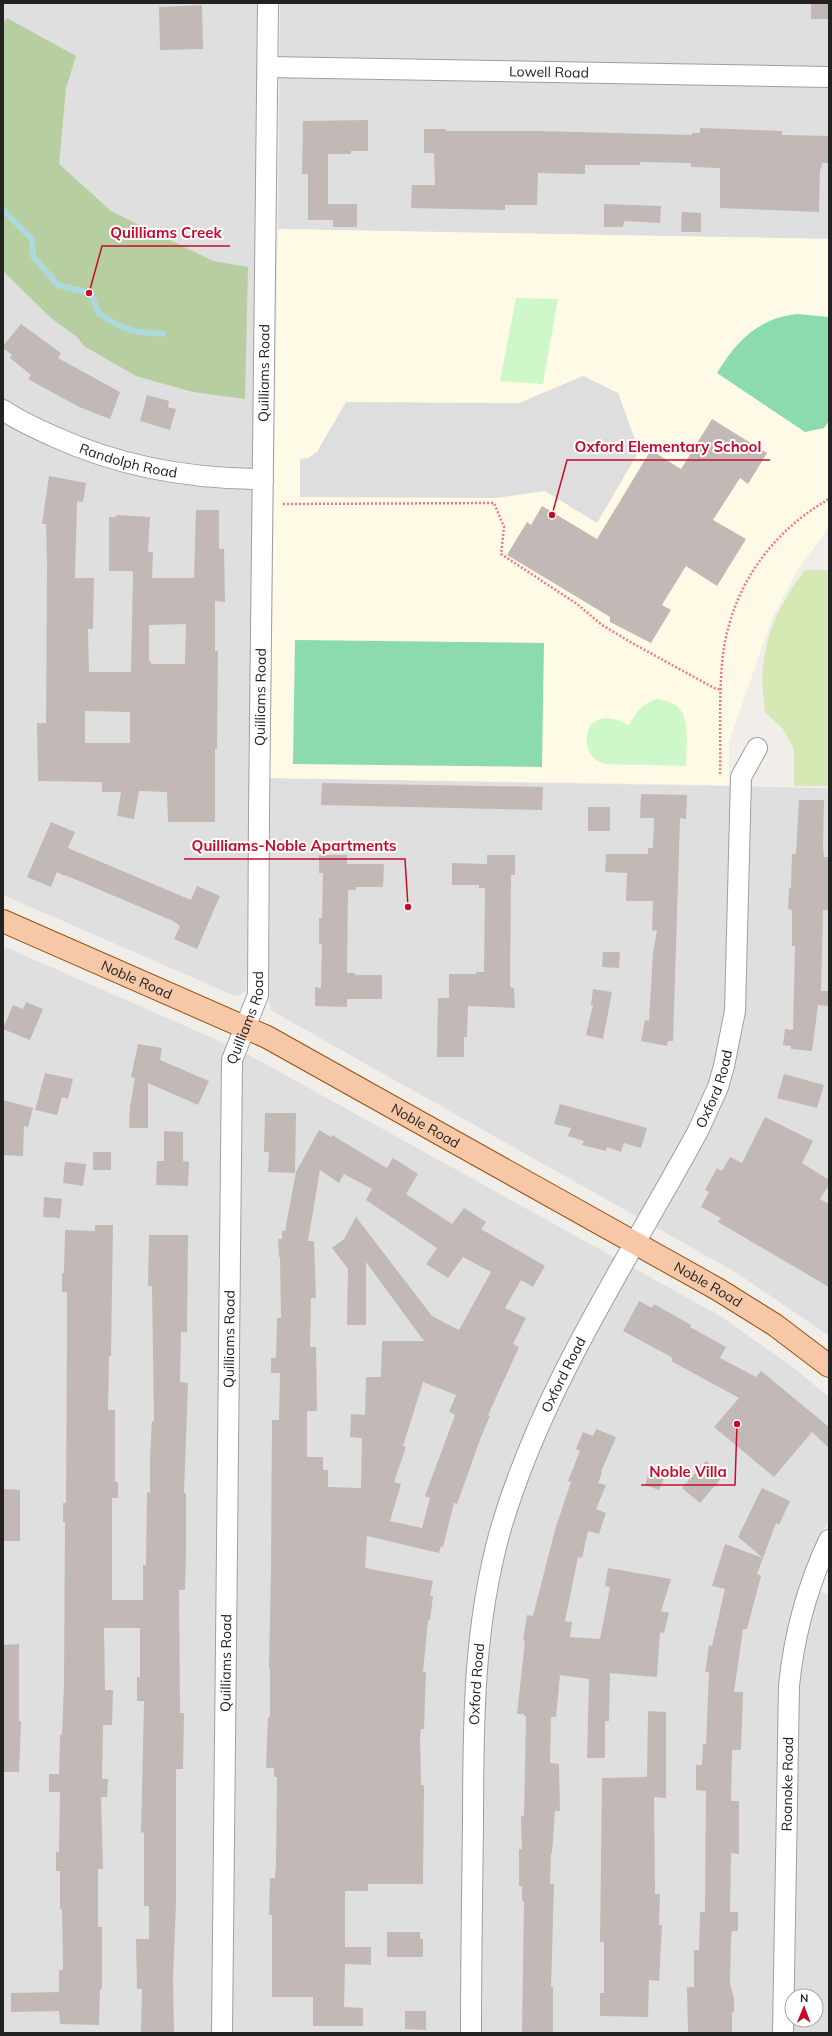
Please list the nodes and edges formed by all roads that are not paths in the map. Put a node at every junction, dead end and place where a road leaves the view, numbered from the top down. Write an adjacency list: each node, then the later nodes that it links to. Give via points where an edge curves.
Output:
1 (268, 3): 2 (street, Quilliams Road)
2 (268, 67): 3 (street, Lowell Road); 5 (street, Quilliams Road)
3 (829, 77)
4 (4, 414): 5 (street, Randolph Road, via 73,445 124,463 172,473)
5 (263, 479): 8 (street, Quilliams Road, via 258,996)
6 (757, 748): 9 (street, Oxford Road, via 743,771 740,783 736,1011 729,1049 718,1087 706,1114)
7 (3, 921): 8 (main road, Noble Road)
8 (245, 1027): 9 (main road, Noble Road, via 387,1103); 12 (street, Quilliams Road, via 232,1060)
9 (636, 1243): 10 (main road, Noble Road, via 736,1300 775,1325); 13 (street, Oxford Road, via 569,1362 539,1425 512,1495 492,1564 480,1632 474,1703)
10 (829, 1366)
11 (829, 1540): 14 (street, Roanoke Road, via 803,1608 790,1675 787,1721)
12 (222, 2033)
13 (471, 2033)
14 (783, 2033)

